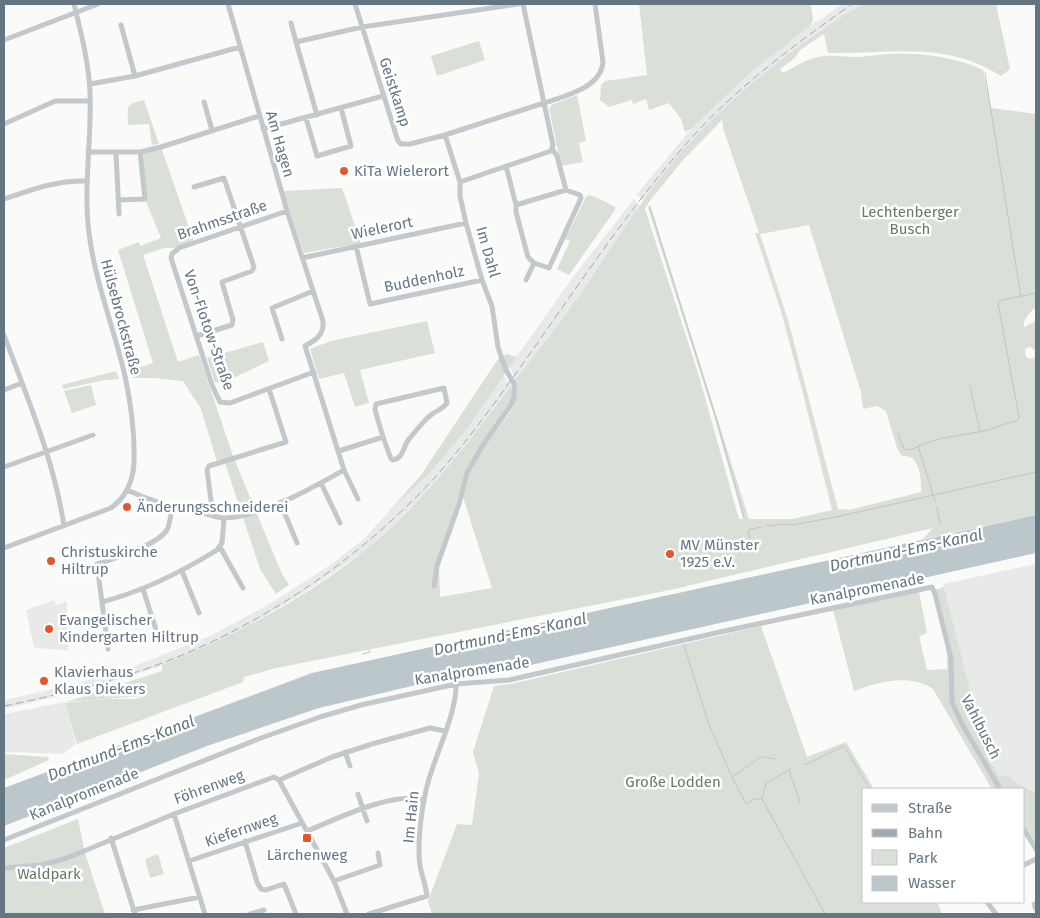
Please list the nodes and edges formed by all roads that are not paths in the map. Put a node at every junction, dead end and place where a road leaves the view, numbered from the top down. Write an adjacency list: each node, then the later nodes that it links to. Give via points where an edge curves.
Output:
1 (74, 4): 8 (street, Hülsebrockstraße)
2 (98, 4): 8 (street)
3 (228, 4): 14 (street, Am Hagen)
4 (355, 4): 11 (street, Geistkamp)
5 (518, 4): 11 (street)
6 (523, 4): 20 (street)
7 (595, 4): 20 (street, via 602,70 582,88)
8 (76, 12): 12 (street); 16 (street, Hülsebrockstraße)
9 (291, 23): 13 (street)
10 (121, 25): 15 (street)
11 (362, 27): 13 (street); 17 (street, Geistkamp)
12 (4, 40)
13 (296, 42): 22 (street)
14 (240, 47): 15 (street); 23 (street, Am Hagen)
15 (135, 76): 16 (street)
16 (90, 84): 18 (street, Hülsebrockstraße)
17 (382, 96): 21 (street); 28 (street, Geistkamp, via 401,144)
18 (90, 100): 25 (street, via 55,101); 30 (street, Hülsebrockstraße)
19 (204, 102): 27 (street)
20 (544, 103): 28 (street, Geistkamp); 29 (street)
21 (340, 108): 22 (street); 24 (street, via 351,146 317,156)
22 (317, 115): 24 (street)
23 (259, 116): 26 (street, Am Hagen); 27 (street)
24 (306, 118): 26 (street)
25 (4, 124)
26 (263, 129): 41 (street, Am Hagen)
27 (212, 130): 31 (street)
28 (445, 135): 35 (street)
29 (552, 149): 33 (street); 37 (street)
30 (88, 152): 32 (street); 34 (street, Hülsebrockstraße)
31 (140, 152): 32 (street); 39 (street, via 145,199)
32 (116, 153): 39 (street)
33 (506, 166): 35 (street); 40 (street)
34 (86, 181): 38 (street, via 50,184); 66 (street, Hülsebrockstraße, via 92,256 125,374 130,406 134,464)
35 (460, 182): 43 (street, Im Dahl)
36 (194, 187): 44 (street, via 224,178)
37 (566, 190): 40 (street); 48 (street, via 581,198 549,268)
38 (4, 199)
39 (119, 200): 42 (street)
40 (516, 205): 48 (street, via 528,257)
41 (287, 211): 44 (street, Brahmsstraße); 47 (street, Am Hagen)
42 (119, 214)
43 (466, 223): 45 (street, Wielerort); 49 (street, Im Dahl)
44 (240, 226): 46 (street, Brahmsstraße, via 174,250); 53 (street, via 254,269 222,282 233,323)
45 (356, 246): 47 (street, Wielerort); 49 (street, Buddenholz, via 370,304)
46 (171, 258): 53 (street, Von-Flotow-Straße)
47 (302, 258): 51 (street, Am Hagen)
48 (534, 263): 50 (street)
49 (482, 280): 78 (street, Im Dahl, via 492,306 498,347 514,384 514,396 467,473 460,504 437,566)
50 (526, 280)
51 (313, 291): 54 (street, via 272,308); 55 (street, Am Hagen, via 323,326 319,337 305,346)
52 (4, 335): 56 (street)
53 (197, 336): 57 (street, Von-Flotow-Straße, via 220,402 230,403)
54 (282, 339)
55 (314, 372): 57 (street, Von-Flotow-Straße); 62 (street, Am Hagen)
56 (22, 383): 58 (street); 61 (street)
57 (269, 389): 70 (street, via 286,442 209,466)
58 (4, 390)
59 (93, 435): 61 (street)
60 (383, 437): 60 (street, via 391,459 397,459 408,440 447,403 444,388 376,404); 62 (street)
61 (47, 451): 63 (street); 73 (street)
62 (339, 451): 64 (street, Am Hagen)
63 (4, 468)
64 (344, 470): 65 (street); 67 (street, Am Hagen)
65 (321, 483): 68 (street); 72 (street)
66 (127, 490): 69 (street); 73 (street, Hülsebrockstraße, via 111,508)
67 (358, 499)
68 (280, 502): 71 (street, via 253,513); 74 (street)
69 (172, 507): 70 (street); 81 (street, via 167,530 160,537 130,553 97,564)
70 (213, 516): 71 (street)
71 (224, 518): 75 (street)
72 (340, 522)
73 (64, 526): 76 (street, Hülsebrockstraße)
74 (297, 543)
75 (220, 547): 77 (street); 79 (street)
76 (4, 548)
77 (182, 571): 80 (street); 82 (street)
78 (434, 586)
79 (243, 588)
80 (143, 590): 81 (street); 83 (street)
81 (102, 602): 84 (street)
82 (199, 613)
83 (157, 633)
84 (108, 649)
85 (951, 673): 86 (street, Kanalpromenade, via 951,658 932,587 509,680); 91 (street, Vahlbusch, via 950,696 954,707)
86 (456, 684): 87 (street, Im Hain, via 456,695); 101 (street, Kanalpromenade, via 320,717)
87 (445, 731): 88 (street, via 430,728); 93 (street, Im Hain)
88 (345, 752): 89 (street); 90 (street)
89 (350, 766)
90 (279, 780): 95 (street, Föhrenweg, via 274,777); 97 (street)
91 (999, 788)
92 (358, 794): 94 (street)
93 (424, 800): 94 (street, via 405,798); 116 (street, Im Hain, via 420,866 427,896)
94 (362, 808): 96 (street); 98 (street)
95 (174, 814): 100 (street, Föhrenweg); 105 (street)
96 (367, 821)
97 (302, 823): 98 (street); 102 (street, Kiefernweg)
98 (307, 832): 107 (street)
99 (1025, 832): 103 (street)
100 (111, 838): 106 (street, Föhrenweg, via 58,861); 111 (street)
101 (4, 840)
102 (245, 842): 105 (street, Kiefernweg); 114 (street, via 261,889 284,884)
103 (1036, 849)
104 (378, 853): 107 (street, via 380,865)
105 (189, 861): 108 (street)
106 (4, 868)
107 (334, 881): 115 (street)
108 (200, 897): 111 (street); 112 (street)
109 (988, 903): 117 (street)
110 (264, 910): 113 (street)
111 (134, 912)
112 (205, 914)
113 (250, 914)
114 (296, 914)
115 (347, 914)
116 (369, 914)
117 (996, 914)

